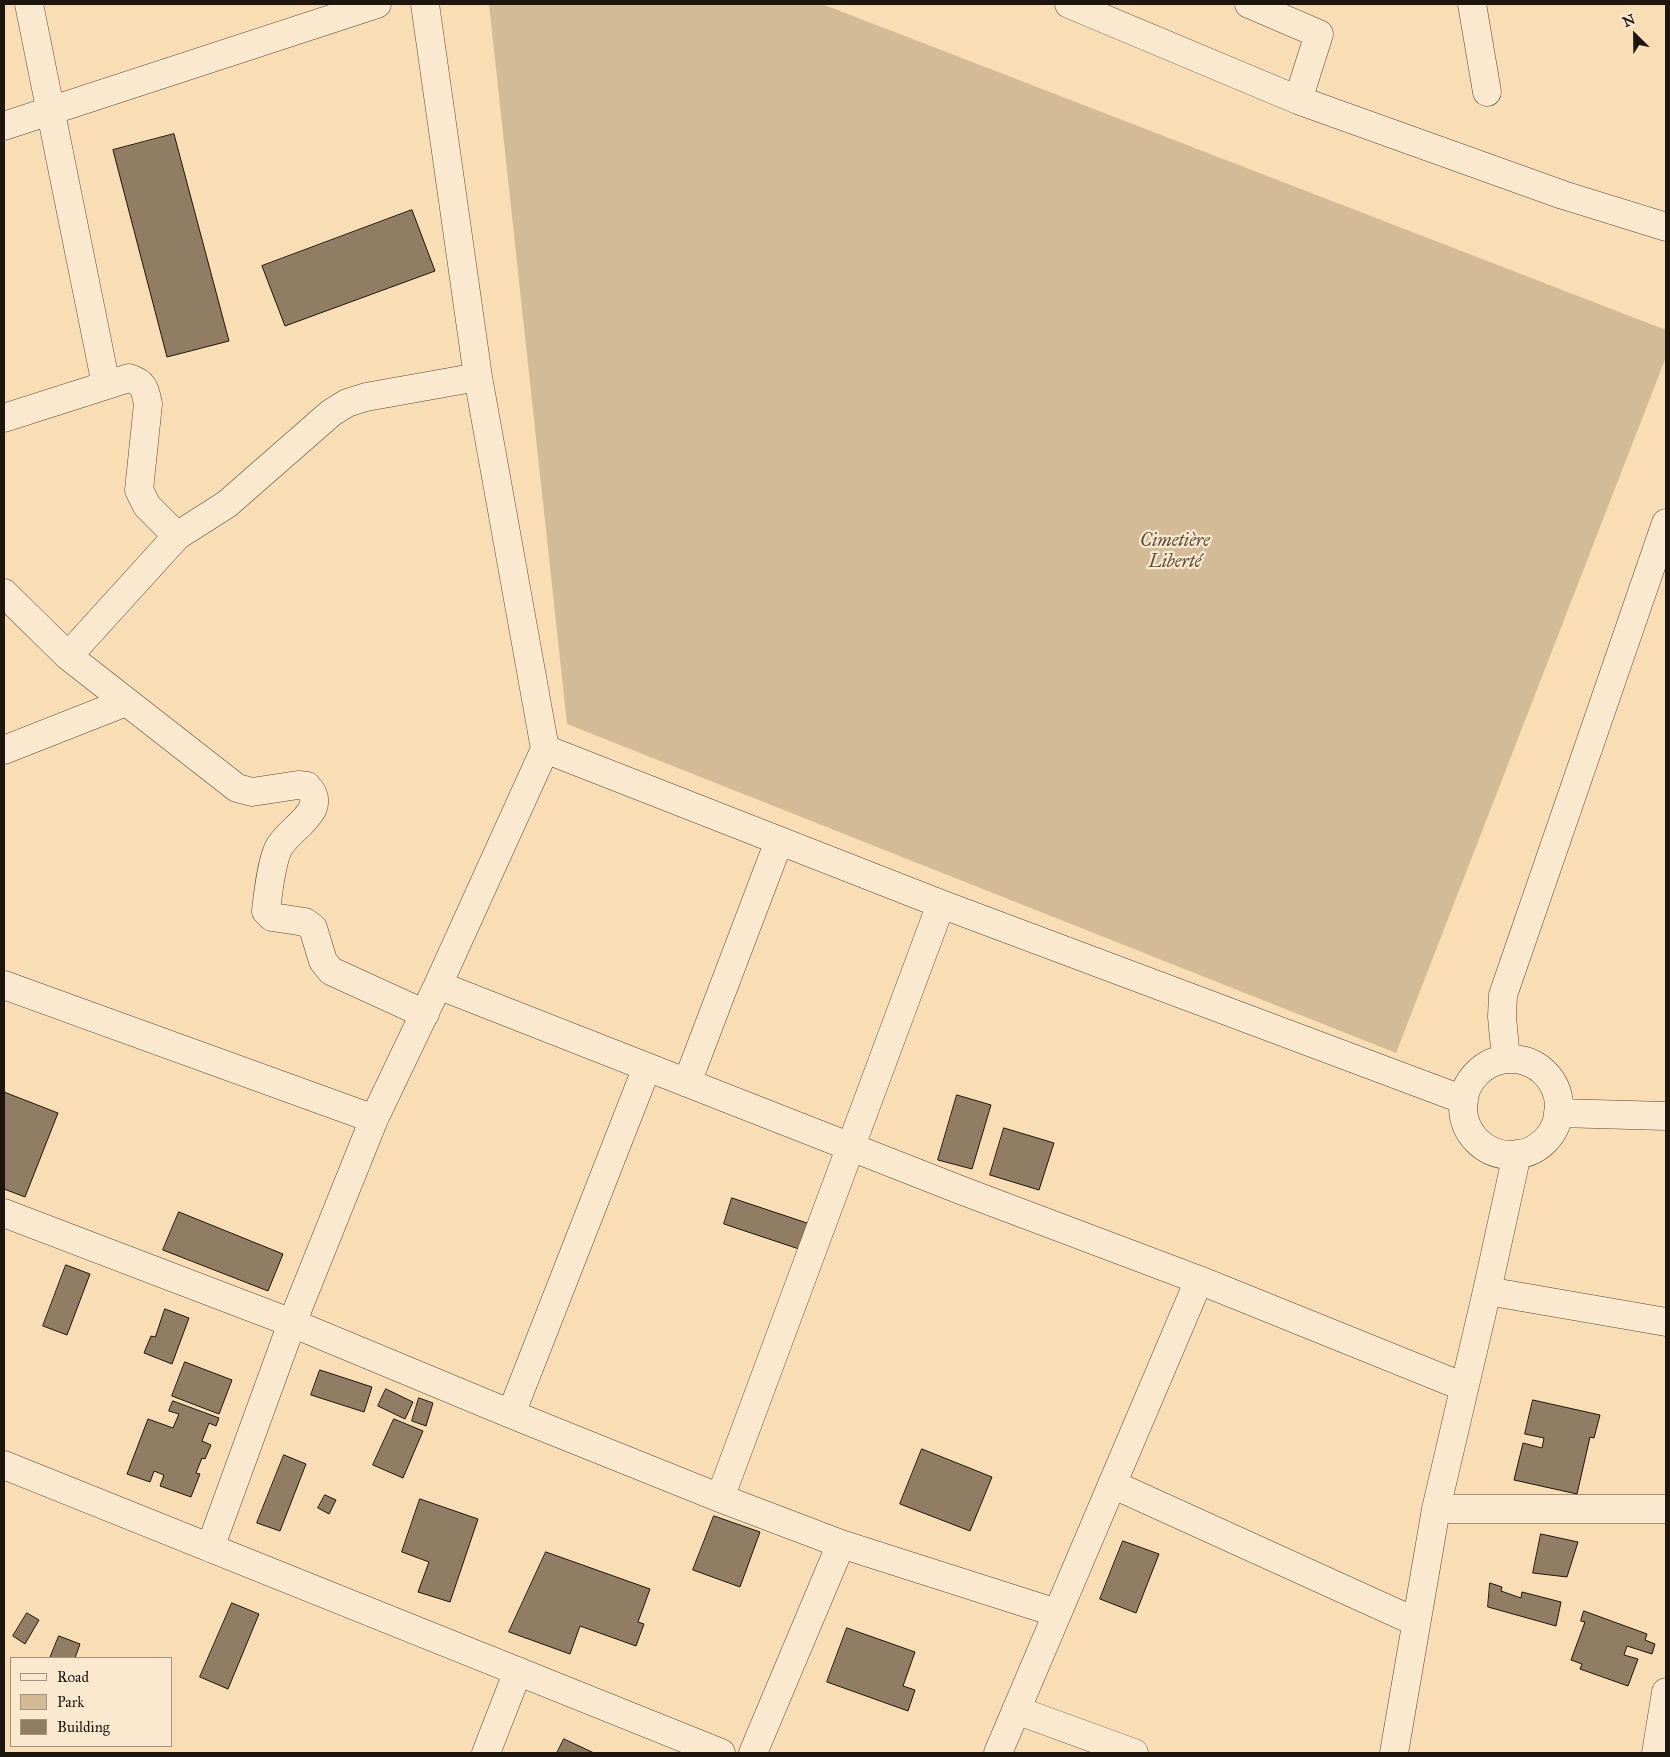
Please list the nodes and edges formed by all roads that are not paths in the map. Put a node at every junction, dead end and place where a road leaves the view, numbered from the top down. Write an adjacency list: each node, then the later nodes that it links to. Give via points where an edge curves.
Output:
1 (29, 4): 9 (street)
2 (377, 4): 9 (street)
3 (424, 4): 12 (street)
4 (1069, 4): 8 (street)
5 (1249, 4): 8 (street, via 1319,34)
6 (1472, 4): 7 (street)
7 (1487, 92)
8 (1298, 100): 11 (street, via 1563,195)
9 (50, 110): 10 (street); 13 (street)
10 (4, 126)
11 (1666, 227)
12 (478, 377): 16 (street, via 347,404 331,413 227,504); 21 (street)
13 (106, 385): 14 (street); 16 (street, via 130,378 140,382 146,391 148,404 139,490 147,506)
14 (4, 418)
15 (1666, 526): 27 (street, via 1503,995)
16 (177, 536): 18 (street)
17 (4, 593): 18 (street)
18 (68, 656): 19 (street)
19 (126, 702): 20 (street); 26 (street, via 237,788 252,792 298,785 307,786 314,793 315,804 275,856 266,911 272,917 305,922 313,928 323,961 331,972)
20 (6, 744)
21 (544, 749): 22 (street); 25 (street)
22 (779, 841): 23 (street); 29 (street)
23 (941, 904): 30 (street); 34 (street)
24 (4, 985): 33 (street)
25 (438, 985): 26 (street); 28 (street)
26 (425, 1014): 33 (street)
27 (1506, 1059): 30 (street, via 1483,1068 1467,1088); 31 (street, via 1530,1063 1550,1078 1559,1101)
28 (647, 1067): 29 (street); 42 (street)
29 (687, 1083): 34 (street)
30 (1464, 1100): 35 (street, via 1463,1112 1472,1135 1492,1151)
31 (1558, 1114): 32 (street); 35 (street, via 1555,1126 1540,1145)
32 (1666, 1116)
33 (374, 1119): 40 (street)
34 (851, 1147): 37 (street); 45 (street)
35 (1517, 1154): 38 (street)
36 (4, 1213): 40 (street)
37 (1199, 1280): 41 (street); 44 (street)
38 (1487, 1291): 39 (street); 41 (street)
39 (1666, 1322)
40 (292, 1323): 42 (street); 49 (street)
41 (1464, 1387): 46 (street)
42 (511, 1414): 45 (street)
43 (4, 1466): 49 (street)
44 (1112, 1484): 50 (street); 51 (street)
45 (720, 1498): 48 (street)
46 (1436, 1508): 47 (street); 51 (street)
47 (1666, 1509)
48 (841, 1544): 50 (street); 58 (street)
49 (210, 1548): 52 (street)
50 (1057, 1613): 54 (street)
51 (1416, 1622): 61 (street)
52 (518, 1671): 56 (street); 57 (street)
53 (1666, 1692): 55 (street)
54 (1016, 1710): 59 (street); 60 (street)
55 (1660, 1748)
56 (486, 1753)
57 (722, 1753)
58 (753, 1753)
59 (998, 1753)
60 (1134, 1753)
61 (1394, 1753)

